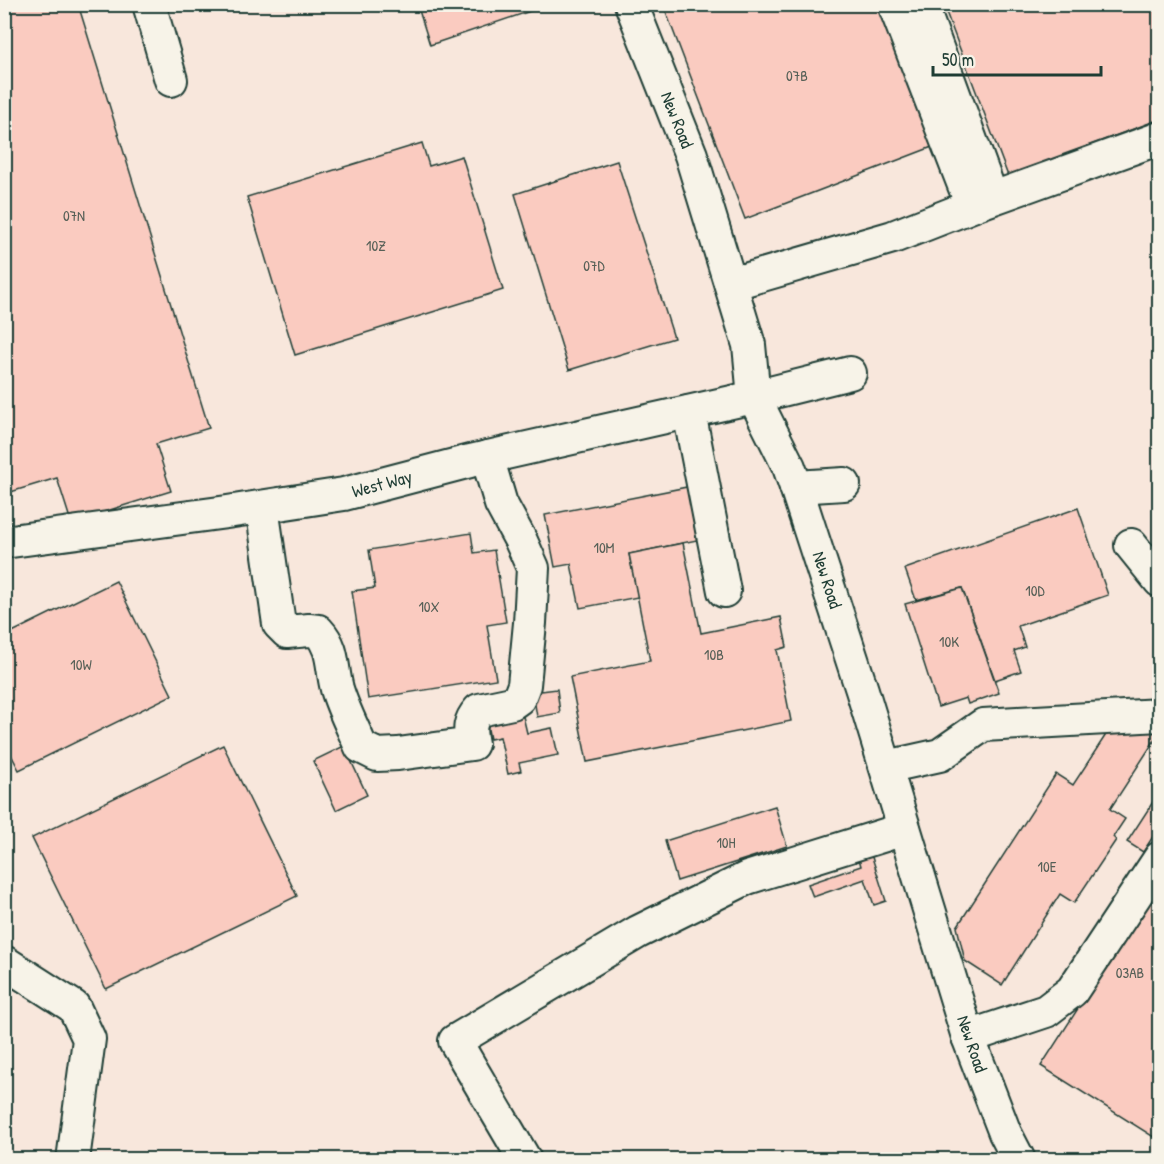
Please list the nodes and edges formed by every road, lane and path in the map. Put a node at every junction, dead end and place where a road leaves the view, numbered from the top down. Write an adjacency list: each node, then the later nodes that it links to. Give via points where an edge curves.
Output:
1 (148, 4): 5 (lane)
2 (631, 4): 8 (lane, New Road, via 691,155)
3 (894, 4): 7 (lane)
4 (921, 4): 7 (lane)
5 (171, 80)
6 (1160, 138): 7 (lane)
7 (982, 202): 8 (lane, via 893,237)
8 (731, 284): 10 (lane, New Road, via 749,345)
9 (850, 373): 10 (lane, West Way)
10 (754, 397): 11 (lane, West Way); 14 (lane, New Road)
11 (688, 412): 12 (lane, West Way); 19 (lane)
12 (487, 457): 15 (lane, West Way, via 344,494); 15 (lane, via 501,504 533,568 531,612 524,685 519,698 479,710 472,718 472,744 398,754 377,754 361,747 337,689 327,640 318,631 287,632 279,624)
13 (844, 484): 14 (lane)
14 (796, 487): 21 (lane, New Road)
15 (262, 507): 16 (lane, West Way)
16 (4, 542)
17 (1131, 545): 18 (lane)
18 (1160, 581)
19 (724, 591)
20 (1160, 715): 21 (lane, via 984,725 940,755)
21 (886, 767): 22 (lane, New Road)
22 (904, 829): 25 (lane, New Road); 27 (lane, via 747,878 638,932 455,1041)
23 (1160, 858): 25 (lane, via 1072,991 1046,1011)
24 (4, 962): 26 (lane, via 74,1007 89,1039)
25 (968, 1037): 28 (lane, New Road)
26 (73, 1160)
27 (525, 1160)
28 (1019, 1160)

